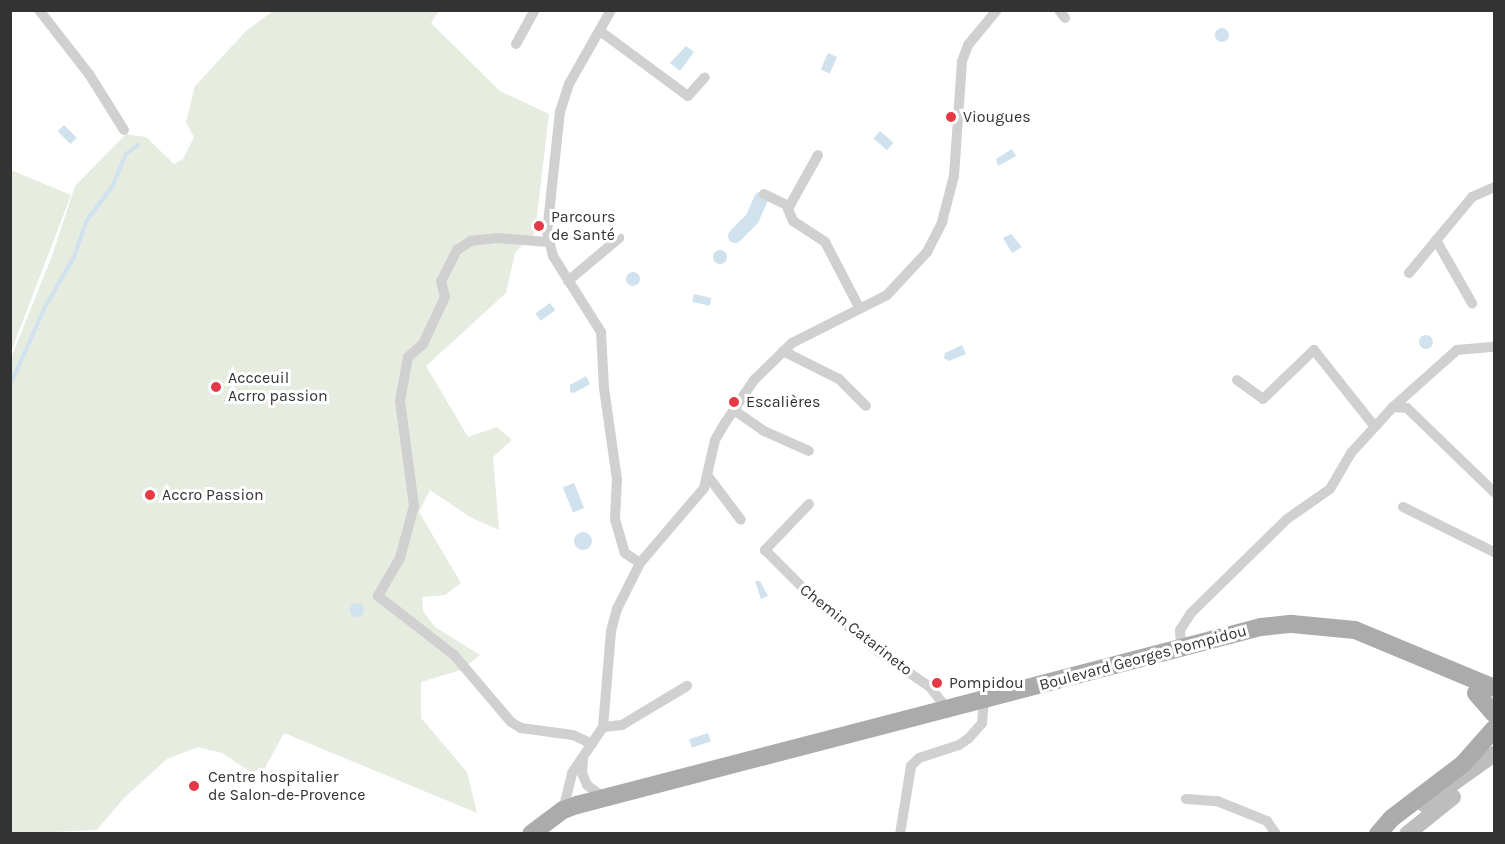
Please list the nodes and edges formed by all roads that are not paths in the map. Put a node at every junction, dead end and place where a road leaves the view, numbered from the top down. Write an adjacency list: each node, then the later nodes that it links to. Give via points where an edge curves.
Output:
1 (39, 10): 8 (street)
2 (535, 10): 6 (street)
3 (611, 10): 5 (street)
4 (997, 10): 19 (street, via 968,45 962,61 954,176 942,222 927,252 887,295)
5 (600, 31): 7 (street, via 688,96); 15 (street, via 569,84 560,111 546,221)
6 (516, 44)
7 (705, 77)
8 (124, 130)
9 (818, 155): 12 (street)
10 (1494, 187): 14 (street, via 1472,197)
11 (764, 194): 12 (street)
12 (789, 206): 19 (street, via 793,221 825,242)
13 (619, 238): 17 (street)
14 (1436, 240): 16 (street); 18 (street)
15 (548, 242): 17 (street); 46 (street, via 498,238 471,241 457,250 441,281 444,297 423,344 408,357 400,401 414,506 400,558 378,596 454,655 511,722 521,728 573,735)
16 (1409, 273)
17 (568, 281): 34 (street, via 602,332 604,388 617,479 615,519 626,553)
18 (1472, 303)
19 (860, 307): 21 (street)
20 (1494, 347): 24 (street, via 1457,350)
21 (783, 351): 23 (street, via 839,379); 25 (street, via 754,380)
22 (1237, 380): 26 (street, via 1263,399 1314,350)
23 (866, 406)
24 (1393, 407): 26 (street); 29 (street, via 1407,408)
25 (734, 410): 27 (street, via 764,431); 28 (street, via 715,440)
26 (1375, 427): 35 (street, via 1351,453 1330,489 1287,519 1191,613 1180,630)
27 (809, 451)
28 (707, 475): 32 (street); 34 (street, via 693,505)
29 (1494, 492)
30 (809, 504): 42 (street, Chemin Catarineto, via 765,550 836,617 930,687)
31 (1403, 507): 33 (street)
32 (741, 520)
33 (1494, 552)
34 (640, 563): 44 (street, via 617,609 611,631)
35 (1180, 648): 36 (main road, Boulevard Georges Pompidou, via 1261,627 1328,626 1383,639); 41 (main road, Boulevard Georges Pompidou)
36 (1461, 677): 38 (main road, Boulevard Georges Pompidou); 39 (main road, Boulevard Georges Pompidou)
37 (687, 686): 44 (street, via 622,725)
38 (1494, 688)
39 (1476, 693): 40 (main road); 43 (main road, Boulevard Georges Pompidou)
40 (1494, 698)
41 (984, 700): 42 (main road, Boulevard Georges Pompidou); 55 (street, via 982,723 969,738 919,758 911,766)
42 (948, 710): 50 (main road, Boulevard Georges Pompidou)
43 (1494, 714)
44 (603, 727): 46 (street)
45 (1494, 729): 57 (main road, via 1463,764 1392,818)
46 (592, 744): 48 (street)
47 (1494, 754): 57 (main road)
48 (583, 757): 50 (street, via 582,773 587,785); 53 (street, via 573,773)
49 (1494, 767): 52 (main road)
50 (606, 799): 53 (main road, Boulevard Georges Pompidou)
51 (1186, 799): 56 (street, via 1217,801 1267,821)
52 (1441, 806): 57 (main road); 58 (main road)
53 (570, 807): 54 (main road)
54 (531, 834)
55 (900, 834)
56 (1276, 834)
57 (1382, 834)
58 (1407, 834)

